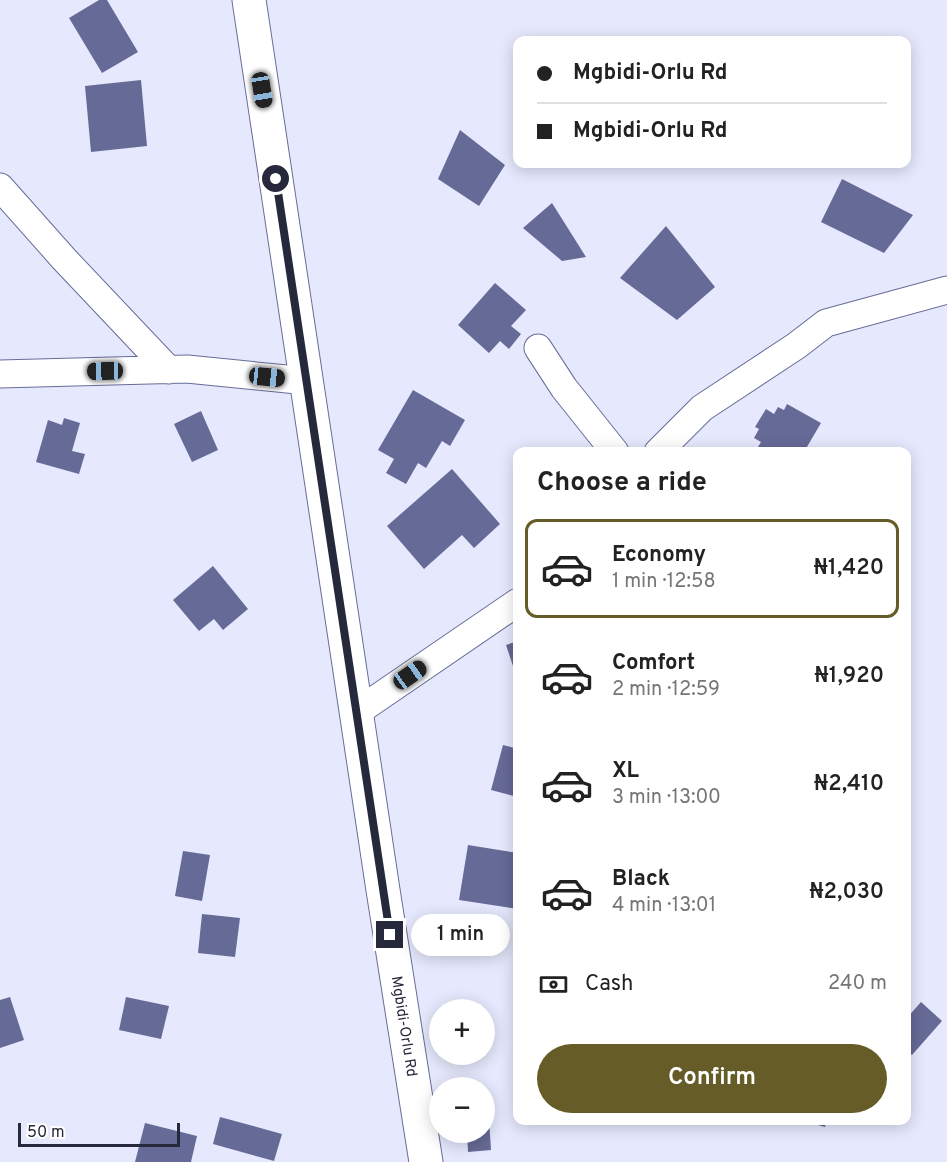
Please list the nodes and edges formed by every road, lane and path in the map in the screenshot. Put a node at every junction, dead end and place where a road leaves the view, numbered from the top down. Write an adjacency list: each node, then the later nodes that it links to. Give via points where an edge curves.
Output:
1 (249, 0): 7 (main road, Mgbidi-Orlu Rd)
2 (0, 187): 5 (street)
3 (947, 290): 9 (street, via 826,323 702,408)
4 (538, 348): 8 (street)
5 (168, 370): 6 (street); 7 (street)
6 (0, 374)
7 (307, 381): 11 (main road, Mgbidi-Orlu Rd)
8 (611, 447)
9 (663, 447)
10 (513, 605): 11 (street)
11 (357, 712): 12 (main road, Mgbidi-Orlu Rd)
12 (426, 1162)

